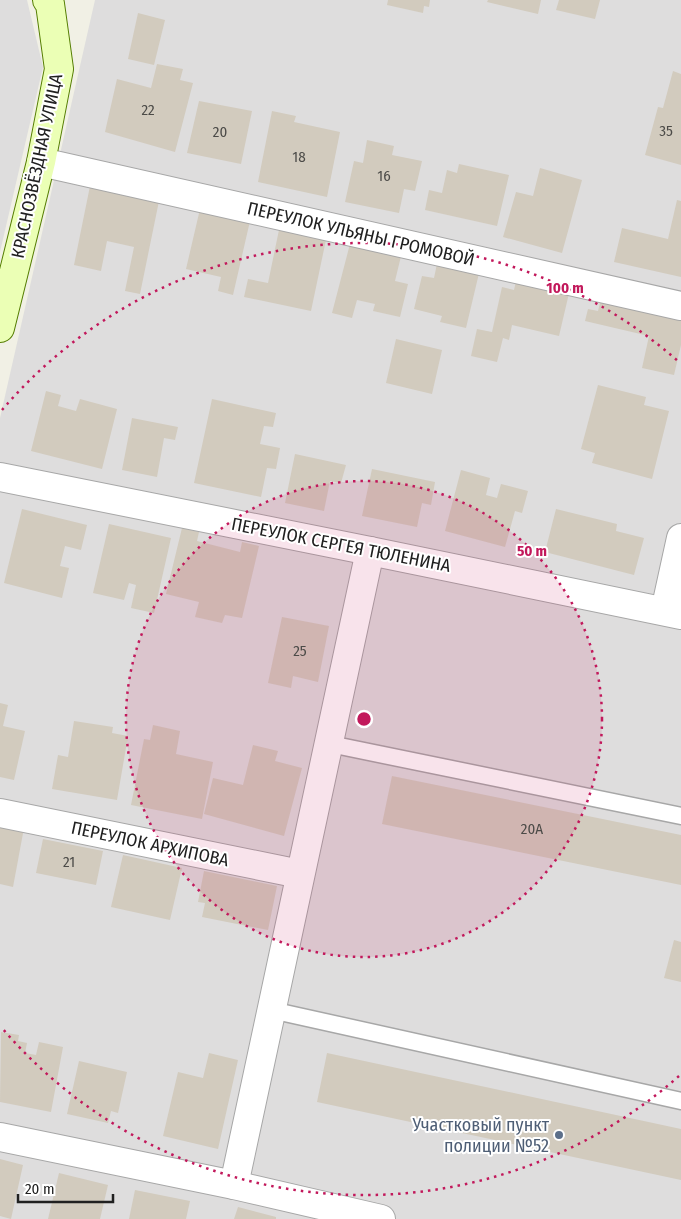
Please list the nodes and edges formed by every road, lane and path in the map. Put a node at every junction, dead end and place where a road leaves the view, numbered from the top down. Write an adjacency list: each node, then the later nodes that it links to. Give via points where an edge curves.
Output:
1 (48, 2): 2 (street, КРАСНОЗВЁЗДНАЯ УЛИЦА, via 59,69)
2 (41, 162): 3 (street, ПЕРЕУЛОК УЛЬЯНЫ ГРОМОВОЙ); 4 (street, КРАСНОЗВЁЗДНАЯ УЛИЦА)
3 (681, 306)
4 (0, 328)
5 (0, 477): 7 (street, ПЕРЕУЛОК СЕРГЕЯ ТЮЛЕНИНА)
6 (681, 538): 8 (street)
7 (370, 551): 8 (street, ПЕРЕУЛОК СЕРГЕЯ ТЮЛЕНИНА); 9 (street)
8 (673, 613)
9 (330, 744): 11 (lane); 12 (street)
10 (0, 813): 12 (street, ПЕРЕУЛОК АРХИПОВА)
11 (681, 816)
12 (300, 874): 13 (street)
13 (271, 1010): 14 (lane); 16 (street)
14 (681, 1101)
15 (0, 1137): 16 (street)
16 (234, 1185): 17 (street)
17 (382, 1219)

